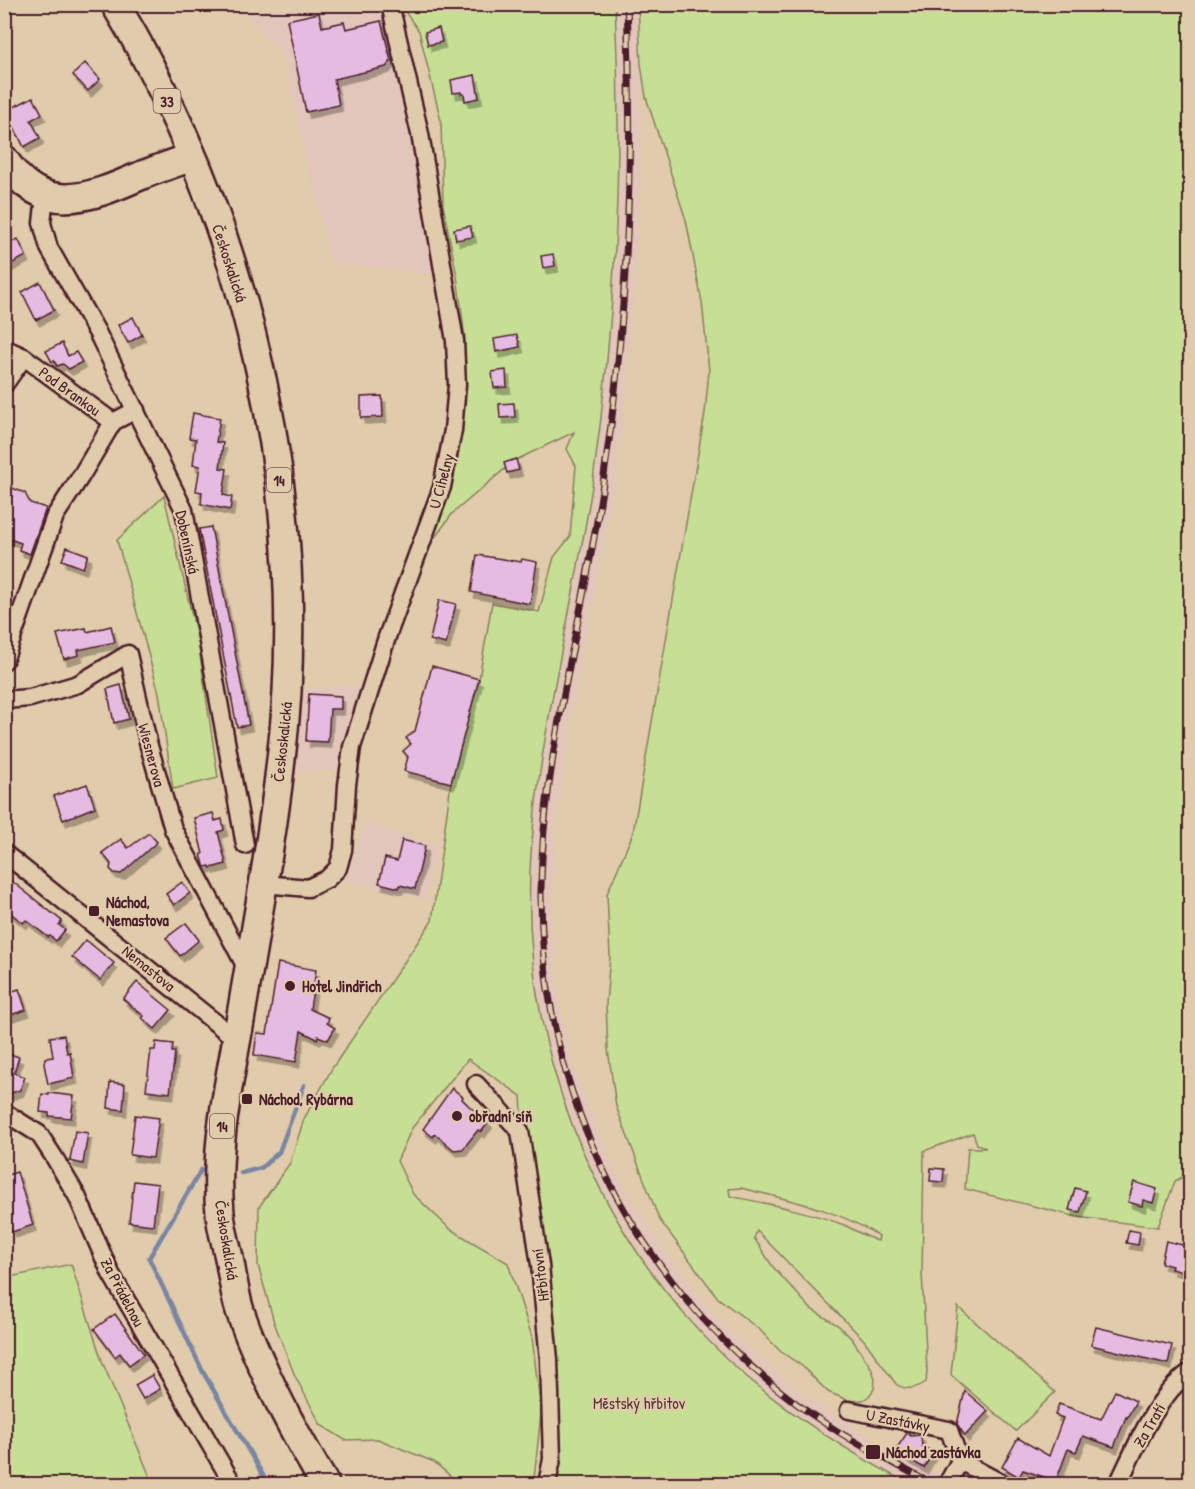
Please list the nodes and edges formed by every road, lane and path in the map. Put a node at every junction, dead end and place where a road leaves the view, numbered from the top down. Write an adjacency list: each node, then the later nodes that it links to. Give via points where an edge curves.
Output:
1 (115, 4): 3 (main road, Českoskalická / 33, via 140,46)
2 (390, 4): 15 (street, U Cihelny, via 420,134 455,341 453,430 442,487 352,747 338,868 309,888)
3 (192, 156): 5 (main road, via 92,196 71,199); 15 (main road, Českoskalická / 14, via 247,315 282,504 288,576 287,694)
4 (4, 159): 5 (main road, via 21,182)
5 (45, 195): 9 (street, Dobenínská, via 42,223 49,248)
6 (4, 348): 7 (street, Pod Brankou)
7 (24, 357): 8 (street); 10 (street, Pod Brankou)
8 (4, 385)
9 (136, 410): 10 (street, Pod Brankou); 13 (street, Dobenínská, via 184,510)
10 (113, 422): 11 (street, via 55,516)
11 (4, 661)
12 (4, 700): 16 (street, Wiesnerova, via 30,698 78,684 128,654 173,829)
13 (245, 845)
14 (4, 854): 17 (street, Nemastova)
15 (264, 884): 16 (main road, Českoskalická / 14)
16 (248, 971): 17 (main road, Českoskalická / 14)
17 (237, 1040): 24 (main road, Českoskalická / 14, via 219,1158 222,1226 239,1306 252,1341 280,1406)
18 (476, 1084): 25 (street, Hřbitovní, via 520,1131 540,1265 549,1360 552,1459)
19 (4, 1112): 23 (street, Za Přádelnou, via 39,1134 54,1157 77,1196 111,1274)
20 (1191, 1372): 28 (street, Za Tratí, via 1160,1404)
21 (849, 1410): 22 (street, U Zastávky, via 949,1430)
22 (960, 1461): 26 (street); 27 (street)
23 (233, 1485)
24 (325, 1485)
25 (547, 1485)
26 (947, 1485)
27 (1003, 1485)
28 (1118, 1485)

